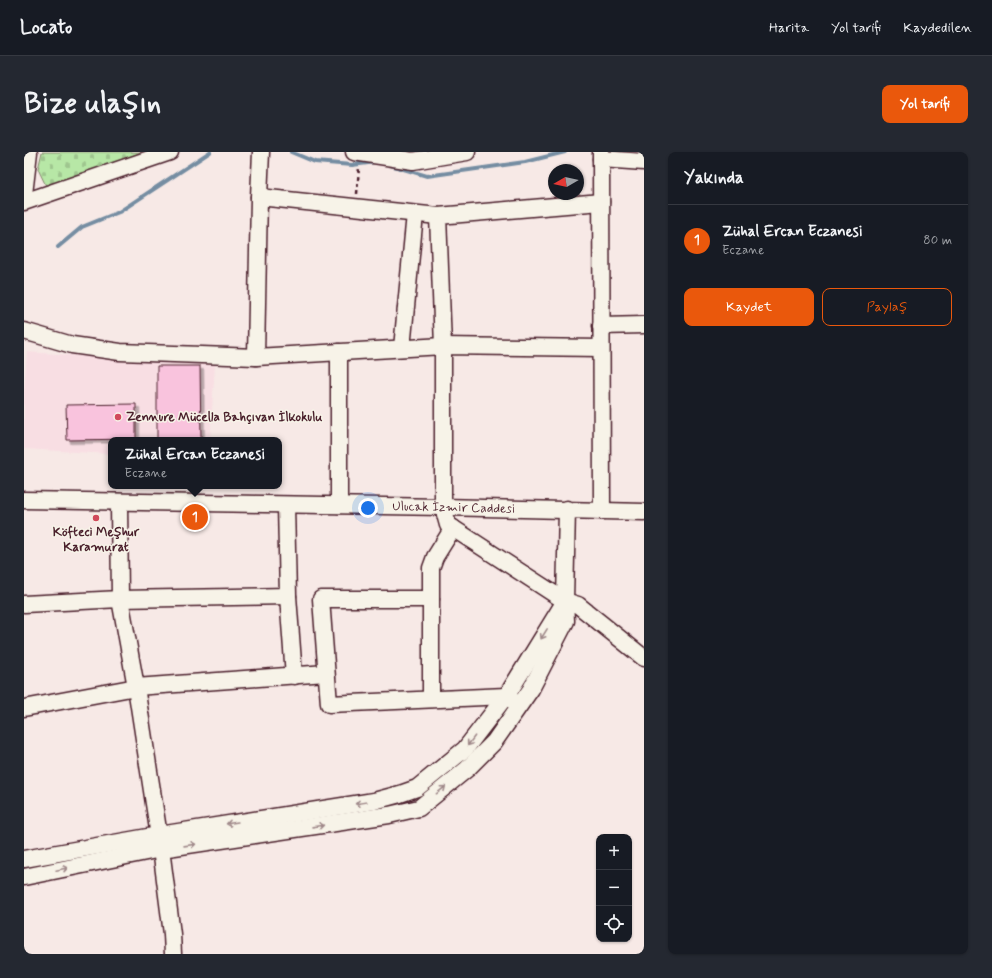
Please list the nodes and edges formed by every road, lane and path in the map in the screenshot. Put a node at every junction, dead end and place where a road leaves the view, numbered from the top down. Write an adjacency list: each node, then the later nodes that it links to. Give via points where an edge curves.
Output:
1 (29, 152): 9 (street)
2 (170, 152): 11 (street)
3 (261, 152): 10 (street)
4 (354, 152): 6 (street, via 413,161)
5 (467, 152): 6 (street)
6 (427, 155)
7 (601, 155): 8 (street); 12 (street)
8 (644, 162)
9 (24, 194)
10 (259, 197): 13 (street); 22 (street)
11 (24, 202)
12 (601, 202): 14 (street); 16 (street)
13 (415, 214): 14 (street); 19 (street)
14 (438, 216): 18 (street)
15 (644, 325): 16 (street)
16 (601, 326): 20 (street)
17 (24, 331): 22 (street, via 72,345 120,352)
18 (443, 346): 19 (street); 20 (street); 27 (street)
19 (402, 348): 21 (street)
20 (601, 348): 29 (street)
21 (339, 352): 22 (street); 26 (street)
22 (256, 357)
23 (24, 500): 24 (street, Ulucak İzmir Caddesi)
24 (119, 502): 25 (street, Ulucak İzmir Caddesi); 33 (street)
25 (286, 504): 26 (street, Ulucak İzmir Caddesi); 32 (street)
26 (339, 505): 27 (street, Ulucak İzmir Caddesi)
27 (443, 507): 28 (street, Ulucak İzmir Caddesi); 31 (street, via 448,525)
28 (567, 509): 29 (street, Ulucak İzmir Caddesi); 35 (street)
29 (602, 511): 30 (street, Ulucak İzmir Caddesi)
30 (644, 512)
31 (453, 528): 34 (street, via 434,557 431,568); 35 (street)
32 (288, 596): 33 (street); 39 (street)
33 (120, 599): 36 (street); 40 (street)
34 (431, 599): 38 (street, via 321,599); 42 (street)
35 (565, 601): 37 (street, via 578,606); 41 (street, one-way to 41); 43 (street, via 566,621)
36 (24, 604)
37 (644, 658)
38 (326, 673): 39 (street); 42 (street, via 329,704)
39 (294, 676): 40 (street)
40 (136, 687): 44 (street); 45 (street)
41 (506, 696): 42 (street); 43 (street); 45 (street, one-way to 45, via 465,749 417,788 374,801)
42 (431, 699)
43 (520, 705): 45 (street, one-way to 43, via 389,815 418,808 467,769 494,742)
44 (24, 708)
45 (160, 842): 46 (street); 47 (street, one-way to 45); 48 (street)
46 (24, 859)
47 (24, 877)
48 (173, 954)

